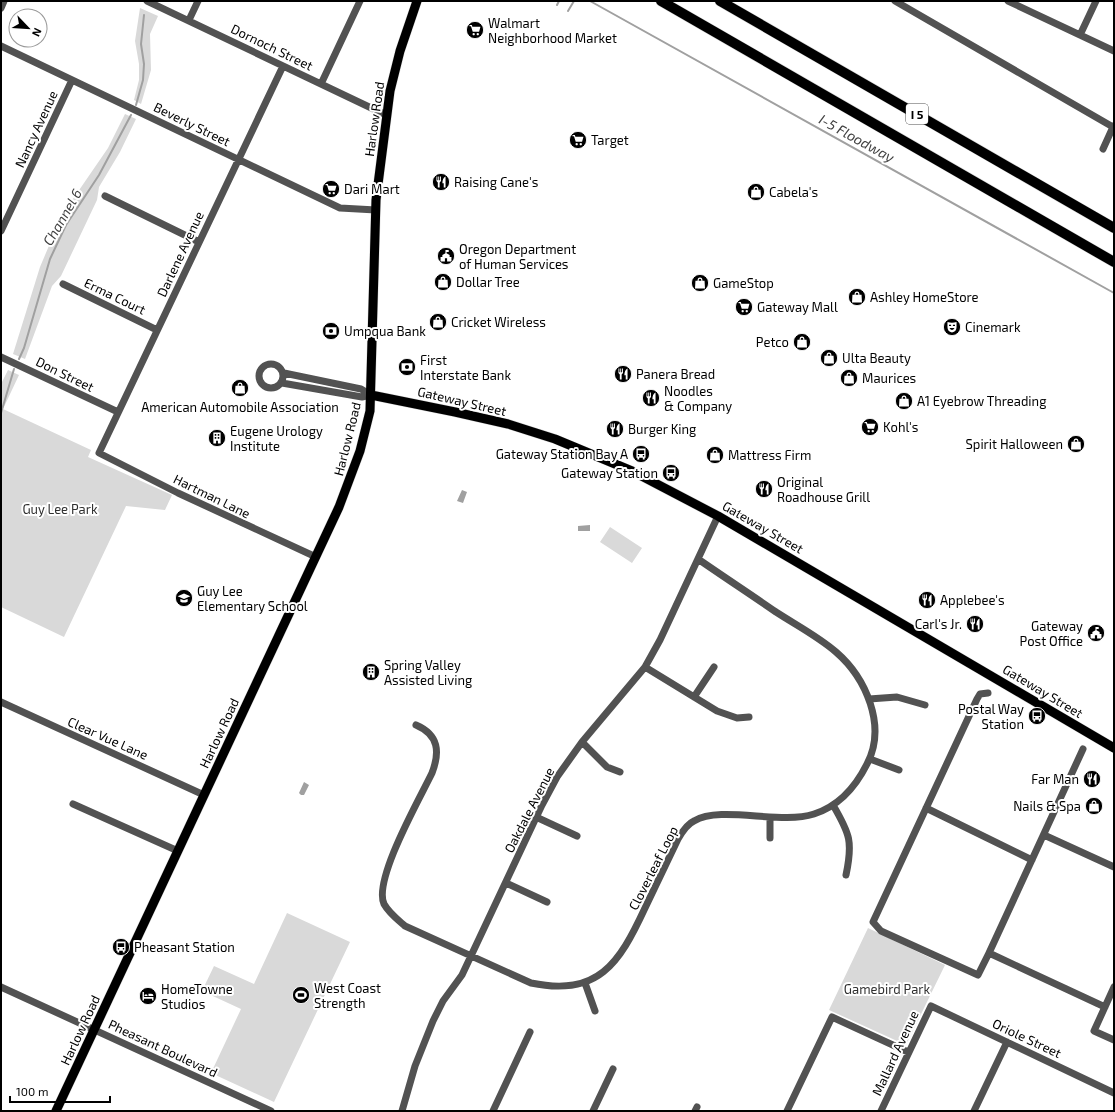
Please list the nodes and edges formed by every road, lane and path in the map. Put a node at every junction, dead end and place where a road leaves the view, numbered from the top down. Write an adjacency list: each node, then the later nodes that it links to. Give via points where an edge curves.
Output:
1 (4, 1): 11 (street)
2 (147, 1): 12 (street, Dornoch Street)
3 (198, 1): 12 (street)
4 (360, 1): 18 (street)
5 (417, 1): 19 (main road, Harlow Road, via 400,51)
6 (661, 1): 28 (highway, I 5)
7 (720, 1): 25 (highway, I 5)
8 (895, 1): 20 (street)
9 (1008, 1): 13 (street)
10 (1096, 1): 13 (street)
11 (1, 8)
12 (189, 20): 16 (street, Dornoch Street)
13 (1080, 35): 15 (street)
14 (1, 46): 17 (street, Beverly Street)
15 (1114, 51)
16 (283, 66): 18 (street, Dornoch Street); 22 (street, Darlene Avenue)
17 (72, 80): 22 (street, Beverly Street); 26 (street, Nancy Avenue)
18 (321, 84): 19 (street, Dornoch Street)
19 (386, 115): 24 (main road, Harlow Road)
20 (1114, 126): 21 (street)
21 (1103, 149)
22 (238, 160): 24 (street, Beverly Street, via 340,208); 27 (street, Darlene Avenue)
23 (105, 196): 27 (street)
24 (376, 210): 34 (main road, Harlow Road)
25 (1114, 228)
26 (1, 232)
27 (199, 242): 30 (street, Darlene Avenue)
28 (1114, 262)
29 (62, 284): 30 (street, Erma Court)
30 (157, 330): 35 (street, Darlene Avenue)
31 (1, 357): 35 (street, Don Street)
32 (284, 374): 33 (street); 33 (street, via 274,364 265,366 259,373 264,386 274,388); 34 (street, Gateway Street, via 361,389)
33 (282, 383): 34 (street, Gateway Street, via 362,397)
34 (371, 396): 37 (main road, Gateway Street, via 483,418 555,439 632,471); 38 (main road, Harlow Road, via 365,434 355,467)
35 (118, 412): 36 (street, Darlene Avenue)
36 (99, 453): 38 (street, Hartman Lane)
37 (718, 516): 39 (street, Oakdale Avenue); 50 (main road, Gateway Street)
38 (316, 558): 55 (main road, Harlow Road)
39 (698, 559): 40 (street, Oakdale Avenue); 44 (street, Cloverleaf Loop, via 836,652 859,678)
40 (645, 667): 43 (street); 49 (street, Oakdale Avenue)
41 (714, 667): 43 (street)
42 (988, 693): 58 (street, via 980,694 977,698)
43 (694, 698): 47 (street, via 717,711 737,718)
44 (869, 699): 46 (street, via 897,697); 52 (street, Cloverleaf Loop, via 874,718)
45 (1, 702): 55 (street, Clear Vue Lane)
46 (925, 705)
47 (749, 717)
48 (416, 725): 71 (street, Cloverleaf Loop, via 434,738 436,762 388,866 383,885 384,903 393,916 406,926)
49 (582, 742): 54 (street, via 607,767); 59 (street, Oakdale Avenue, via 557,777)
50 (1114, 748)
51 (1083, 749): 61 (street)
52 (870, 759): 53 (street); 57 (street, Cloverleaf Loop, via 860,778)
53 (898, 770)
54 (620, 772)
55 (204, 795): 64 (main road, Harlow Road)
56 (73, 804): 64 (street)
57 (833, 805): 60 (street, Cloverleaf Loop, via 813,815); 67 (street, via 845,825 850,841)
58 (926, 808): 65 (street); 70 (street, via 873,922 881,931 978,975)
59 (536, 817): 62 (street); 68 (street, Oakdale Avenue)
60 (770, 818): 63 (street); 72 (street, Cloverleaf Loop, via 716,815 693,821 684,829 626,947 604,972)
61 (1044, 835): 65 (street); 66 (street)
62 (577, 836)
63 (770, 838)
64 (178, 852): 78 (main road, Harlow Road)
65 (1032, 860): 70 (street)
66 (1114, 867)
67 (846, 875)
68 (506, 883): 69 (street); 71 (street, Oakdale Avenue)
69 (547, 902)
70 (988, 953): 76 (street)
71 (471, 957): 72 (street, Cloverleaf Loop, via 530,983 549,987); 87 (street, Oakdale Avenue, via 433,1021 415,1066)
72 (585, 983): 77 (street)
73 (1, 987): 78 (street, Pheasant Boulevard)
74 (1114, 987): 76 (street)
75 (931, 1006): 81 (street, Oriole Street); 82 (street, Mallard Avenue)
76 (1105, 1007): 80 (street, via 1094,1031)
77 (595, 1011)
78 (94, 1030): 85 (main road, Harlow Road); 86 (street, Pheasant Boulevard)
79 (530, 1032): 88 (street)
80 (1114, 1040)
81 (1007, 1042): 84 (street, Oriole Street); 92 (street)
82 (908, 1052): 90 (street, via 832,1016); 91 (street, Mallard Avenue)
83 (612, 1069): 89 (street)
84 (1114, 1093)
85 (56, 1111)
86 (271, 1111)
87 (402, 1111)
88 (494, 1111)
89 (593, 1111)
90 (787, 1111)
91 (881, 1111)
92 (974, 1111)

